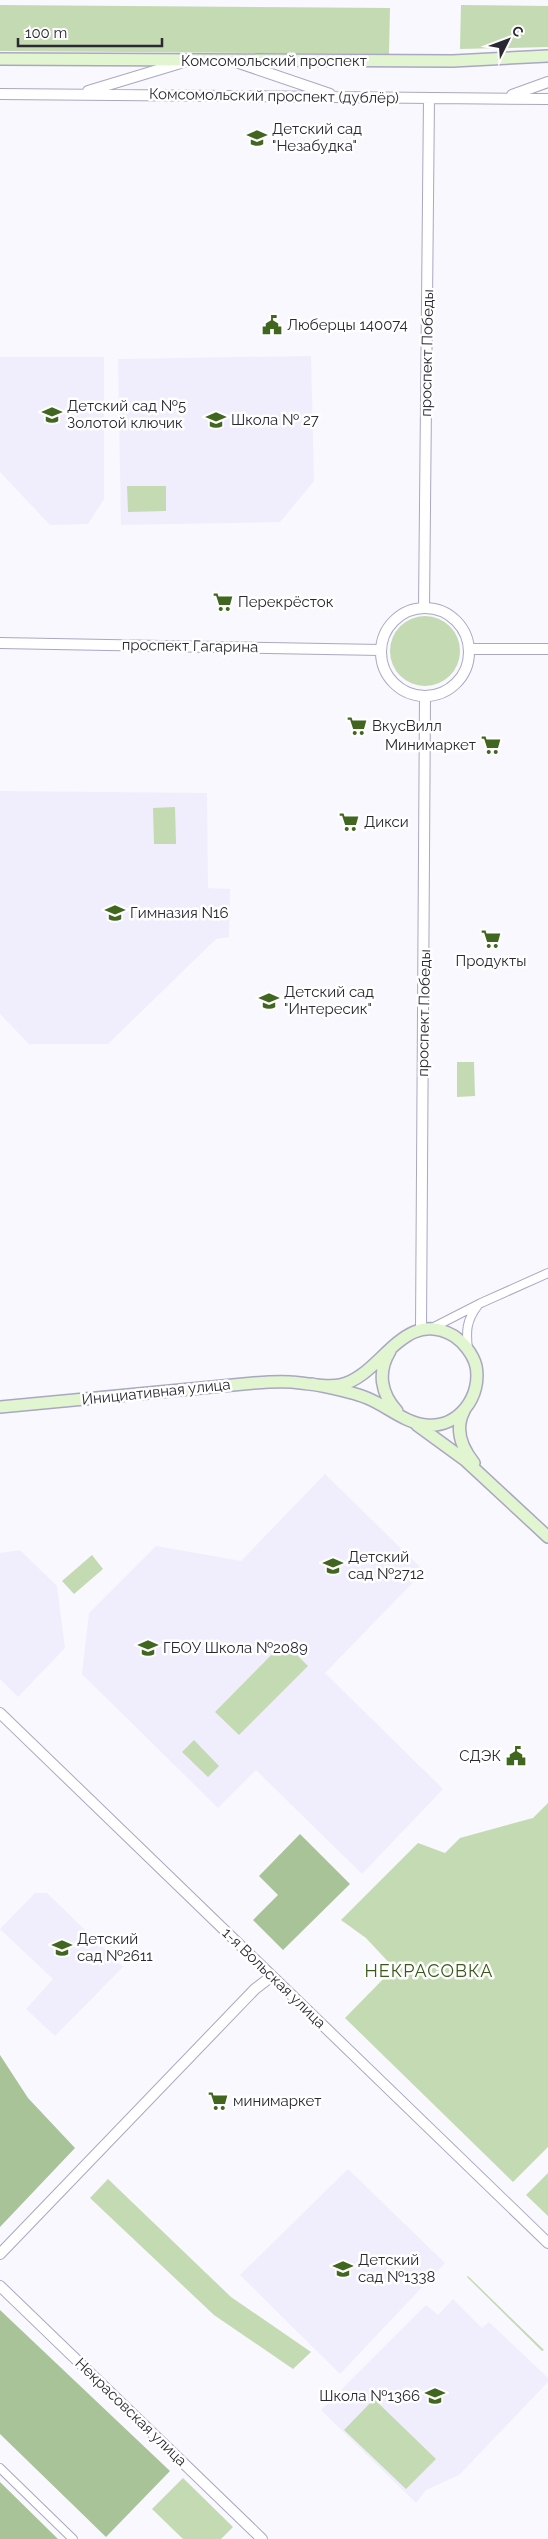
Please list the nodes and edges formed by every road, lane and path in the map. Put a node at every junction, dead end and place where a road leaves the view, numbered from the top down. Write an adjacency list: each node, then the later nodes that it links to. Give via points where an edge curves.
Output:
1 (548, 56): 4 (main road, Комсомольский проспект, via 453,61)
2 (0, 59): 3 (main road, Комсомольский проспект)
3 (186, 61): 4 (main road, Комсомольский проспект); 7 (street)
4 (236, 62): 8 (street)
5 (548, 82): 10 (street)
6 (0, 94): 7 (street, Комсомольский проспект (дублёр))
7 (77, 94): 8 (street, Комсомольский проспект (дублёр))
8 (338, 97): 9 (street, Комсомольский проспект (дублёр))
9 (429, 98): 10 (street, Комсомольский проспект (дублёр)); 12 (street, проспект Победы)
10 (496, 98): 11 (street, Комсомольский проспект (дублёр))
11 (548, 99)
12 (424, 608): 14 (street, via 449,615 459,624); 16 (street, via 411,610 394,621 383,637)
13 (0, 643): 16 (street, проспект Гагарина)
14 (469, 649): 15 (street); 17 (street, via 468,663 457,682 439,694)
15 (548, 649)
16 (381, 650): 17 (street, via 383,668 393,683 408,693)
17 (425, 696): 20 (street, проспект Победы)
18 (548, 1273): 19 (street)
19 (479, 1304): 20 (street); 22 (street, via 469,1317 466,1329)
20 (425, 1330): 21 (main road, Инициативная улица); 22 (main road, via 451,1335)
21 (396, 1343): 23 (main road, Инициативная улица, via 349,1383); 26 (main road, Инициативная улица, via 384,1362 382,1376 383,1390)
22 (468, 1350): 25 (main road, via 477,1376 476,1387)
23 (312, 1384): 24 (main road, Инициативная улица, via 239,1384); 26 (main road, Инициативная улица, via 351,1393)
24 (0, 1407)
25 (465, 1410): 27 (main road, Инициативная улица, via 448,1422 436,1425); 28 (main road, via 459,1423 461,1440 470,1458)
26 (400, 1415): 27 (main road, Инициативная улица)
27 (412, 1422): 28 (main road, via 443,1442)
28 (492, 1483): 29 (main road)
29 (548, 1537)
30 (0, 1714): 31 (street, 1-я Вольская улица)
31 (272, 1976): 32 (street, 1-я Вольская улица); 33 (street, via 255,1989)
32 (548, 2243)
33 (0, 2254)
34 (0, 2286): 37 (street, Некрасовская улица)
35 (0, 2468): 36 (street)
36 (73, 2539)
37 (262, 2539)

